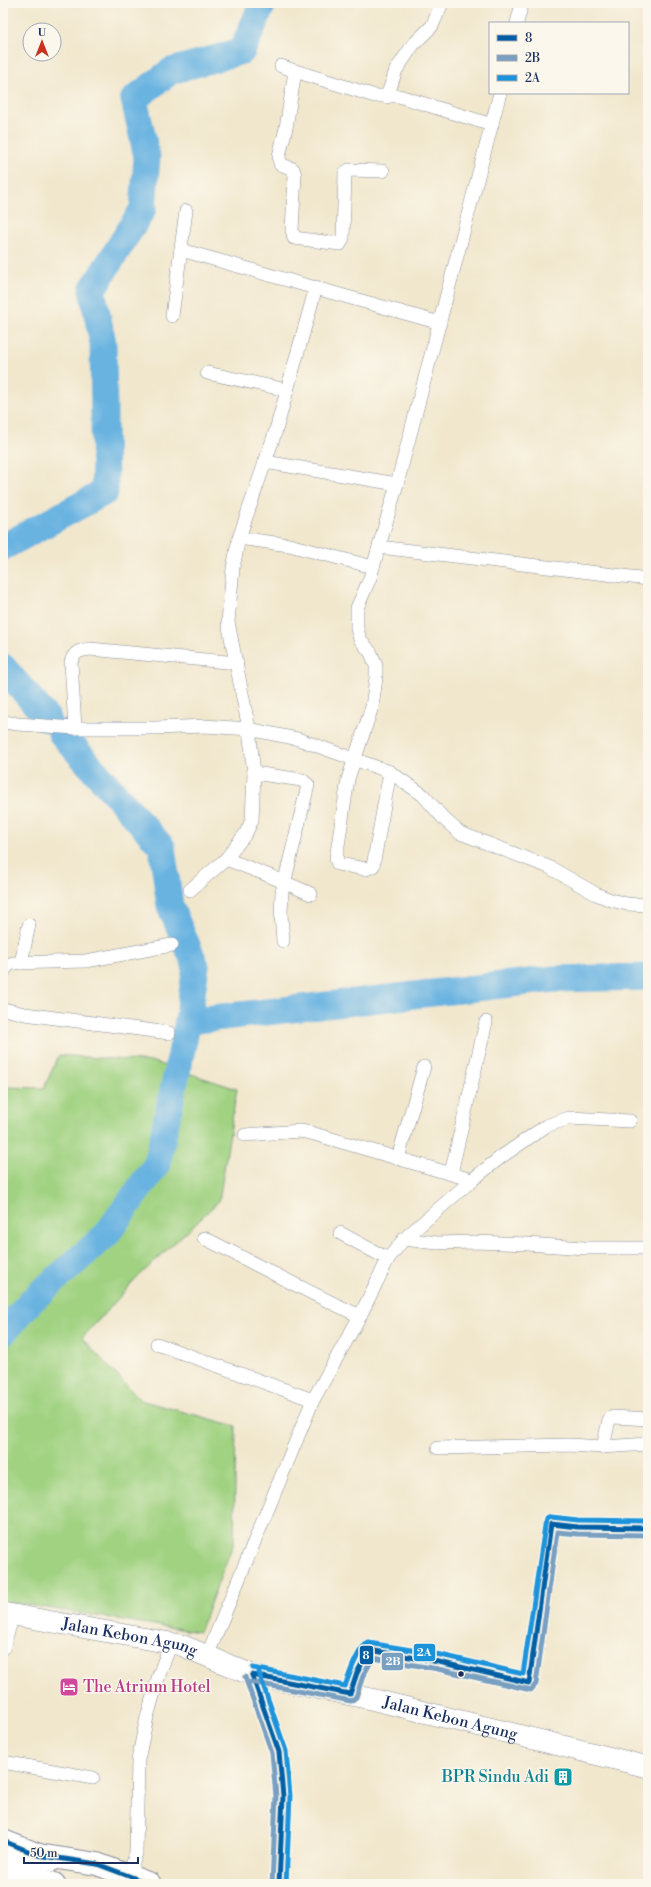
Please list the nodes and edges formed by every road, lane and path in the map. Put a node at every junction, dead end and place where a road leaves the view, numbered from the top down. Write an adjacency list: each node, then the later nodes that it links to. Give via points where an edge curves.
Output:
1 (442, 3): 7 (street, via 432,26 412,44 396,70)
2 (522, 3): 3 (street)
3 (517, 22)
4 (282, 66): 5 (street)
5 (295, 71): 7 (street, via 375,96); 9 (street, via 279,156 280,164 293,169 295,175 292,230 294,238 340,244 343,238 345,173 349,170)
6 (500, 94): 8 (street)
7 (387, 97): 8 (street, via 399,96)
8 (492, 124): 14 (street)
9 (383, 171)
10 (186, 211): 11 (street)
11 (181, 250): 12 (street); 13 (street)
12 (316, 287): 14 (street); 16 (street)
13 (172, 316)
14 (440, 323): 18 (street)
15 (207, 373): 16 (street)
16 (287, 390): 17 (street)
17 (264, 462): 18 (street); 19 (street)
18 (397, 484): 20 (street)
19 (238, 538): 21 (street, via 289,545); 23 (street, via 228,622)
20 (379, 547): 21 (street); 22 (street)
21 (373, 567): 27 (street, via 357,608 356,618 360,639 371,653 376,666 376,678 372,707)
22 (648, 579)
23 (236, 663): 25 (street, via 82,650 73,656 71,662); 26 (street)
24 (3, 722): 25 (street)
25 (75, 728): 26 (street, via 205,726)
26 (249, 729): 27 (street, via 298,739); 29 (street)
27 (355, 760): 28 (street); 28 (street, via 346,791 336,859 341,866 366,869 373,866)
28 (390, 772): 34 (street, via 423,795 460,833 549,867 611,900 627,904)
29 (254, 773): 30 (street, via 252,820 246,833); 31 (street, via 302,780 308,785)
30 (226, 859): 31 (street); 32 (street)
31 (284, 882): 33 (street); 36 (street, via 281,902)
32 (190, 890)
33 (311, 894)
34 (648, 904)
35 (29, 925): 38 (street)
36 (284, 941)
37 (172, 945): 38 (street, via 86,961)
38 (21, 963): 39 (street, via 8,966)
39 (3, 973)
40 (3, 1008): 42 (street, via 25,1014)
41 (486, 1022): 47 (street)
42 (169, 1033)
43 (424, 1066): 46 (street)
44 (630, 1121): 48 (street, via 569,1118 546,1126)
45 (245, 1135): 46 (street, via 300,1131)
46 (398, 1158): 47 (street)
47 (451, 1173): 48 (street)
48 (472, 1180): 51 (street)
49 (340, 1233): 53 (street)
50 (204, 1238): 54 (street)
51 (404, 1239): 52 (street, via 437,1243); 53 (street)
52 (648, 1248)
53 (388, 1259): 54 (street)
54 (360, 1316): 56 (street)
55 (157, 1344): 56 (street)
56 (313, 1400): 64 (street)
57 (648, 1419): 59 (street, via 613,1417 609,1420)
58 (648, 1444): 59 (street)
59 (603, 1447): 60 (street, via 569,1445)
60 (438, 1448)
61 (8, 1614): 62 (main road, Jalan Kebon Agung); 63 (street)
62 (171, 1644): 64 (main road, Jalan Kebon Agung, via 181,1645); 72 (street, via 147,1717 138,1760 136,1853)
63 (3, 1648)
64 (207, 1656): 65 (main road, Jalan Kebon Agung)
65 (252, 1675): 67 (main road, Jalan Kebon Agung, via 364,1697); 78 (street, via 279,1752 283,1796)
66 (3, 1762): 68 (street)
67 (648, 1767)
68 (93, 1778)
69 (3, 1841): 70 (highway)
70 (38, 1855): 72 (highway, via 97,1864); 76 (highway)
71 (3, 1864): 75 (highway)
72 (129, 1876): 77 (highway)
73 (3, 1880): 74 (street)
74 (13, 1884)
75 (54, 1884)
76 (109, 1884)
77 (150, 1884)
78 (279, 1884)

